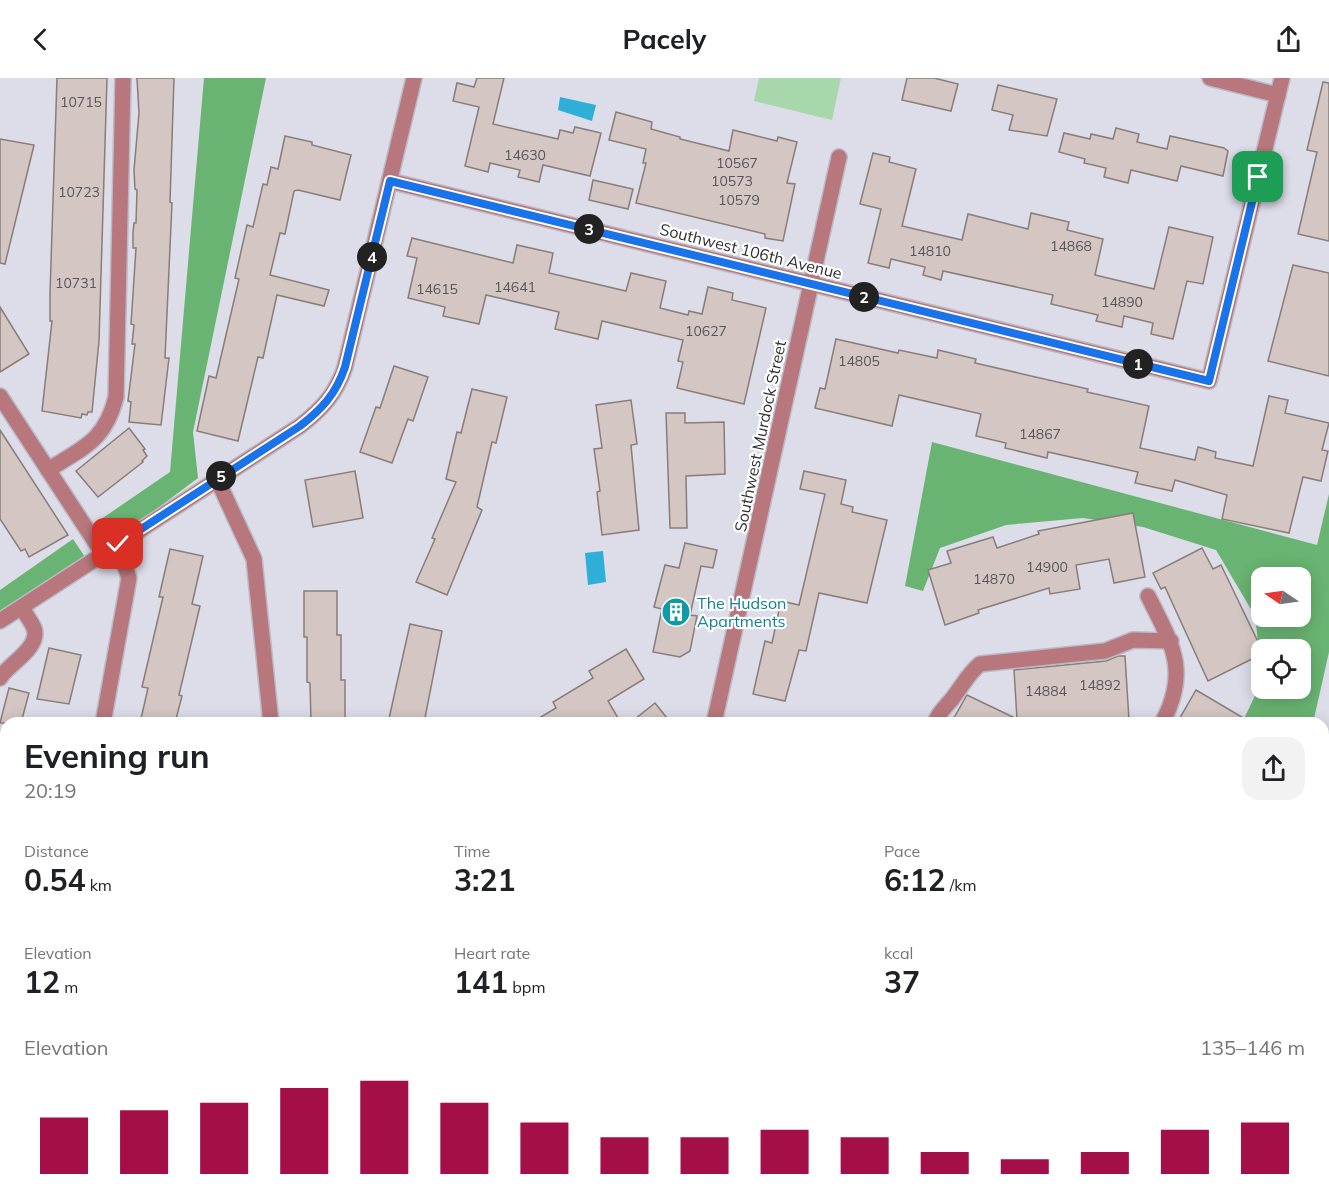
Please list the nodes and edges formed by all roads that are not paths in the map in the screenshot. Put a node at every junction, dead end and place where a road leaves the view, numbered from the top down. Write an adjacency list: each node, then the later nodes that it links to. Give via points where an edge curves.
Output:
1 (123, 78): 10 (street, via 116,397 104,429 86,446)
2 (414, 78): 7 (street)
3 (1210, 78): 5 (street)
4 (1282, 78): 5 (street)
5 (1278, 95): 8 (street, Southwest 106th Avenue, via 1209,381)
6 (839, 157): 8 (street, Southwest Murdock Street)
7 (390, 181): 8 (street, Southwest 106th Avenue); 11 (street, via 348,356 334,394 300,426)
8 (812, 284): 21 (street, Southwest Murdock Street)
9 (0, 396): 10 (street)
10 (48, 470): 13 (street)
11 (217, 479): 12 (street); 20 (street, via 254,559)
12 (118, 544): 13 (street); 19 (street, via 129,578)
13 (103, 554): 15 (street)
14 (1148, 596): 17 (street)
15 (22, 607): 16 (street); 18 (street, via 35,630 35,638)
16 (0, 621)
17 (1170, 641): 22 (street, via 1133,640 1105,651 980,664); 23 (street, via 1178,676)
18 (0, 678)
19 (104, 717)
20 (270, 717)
21 (715, 717)
22 (937, 717)
23 (1165, 717)

